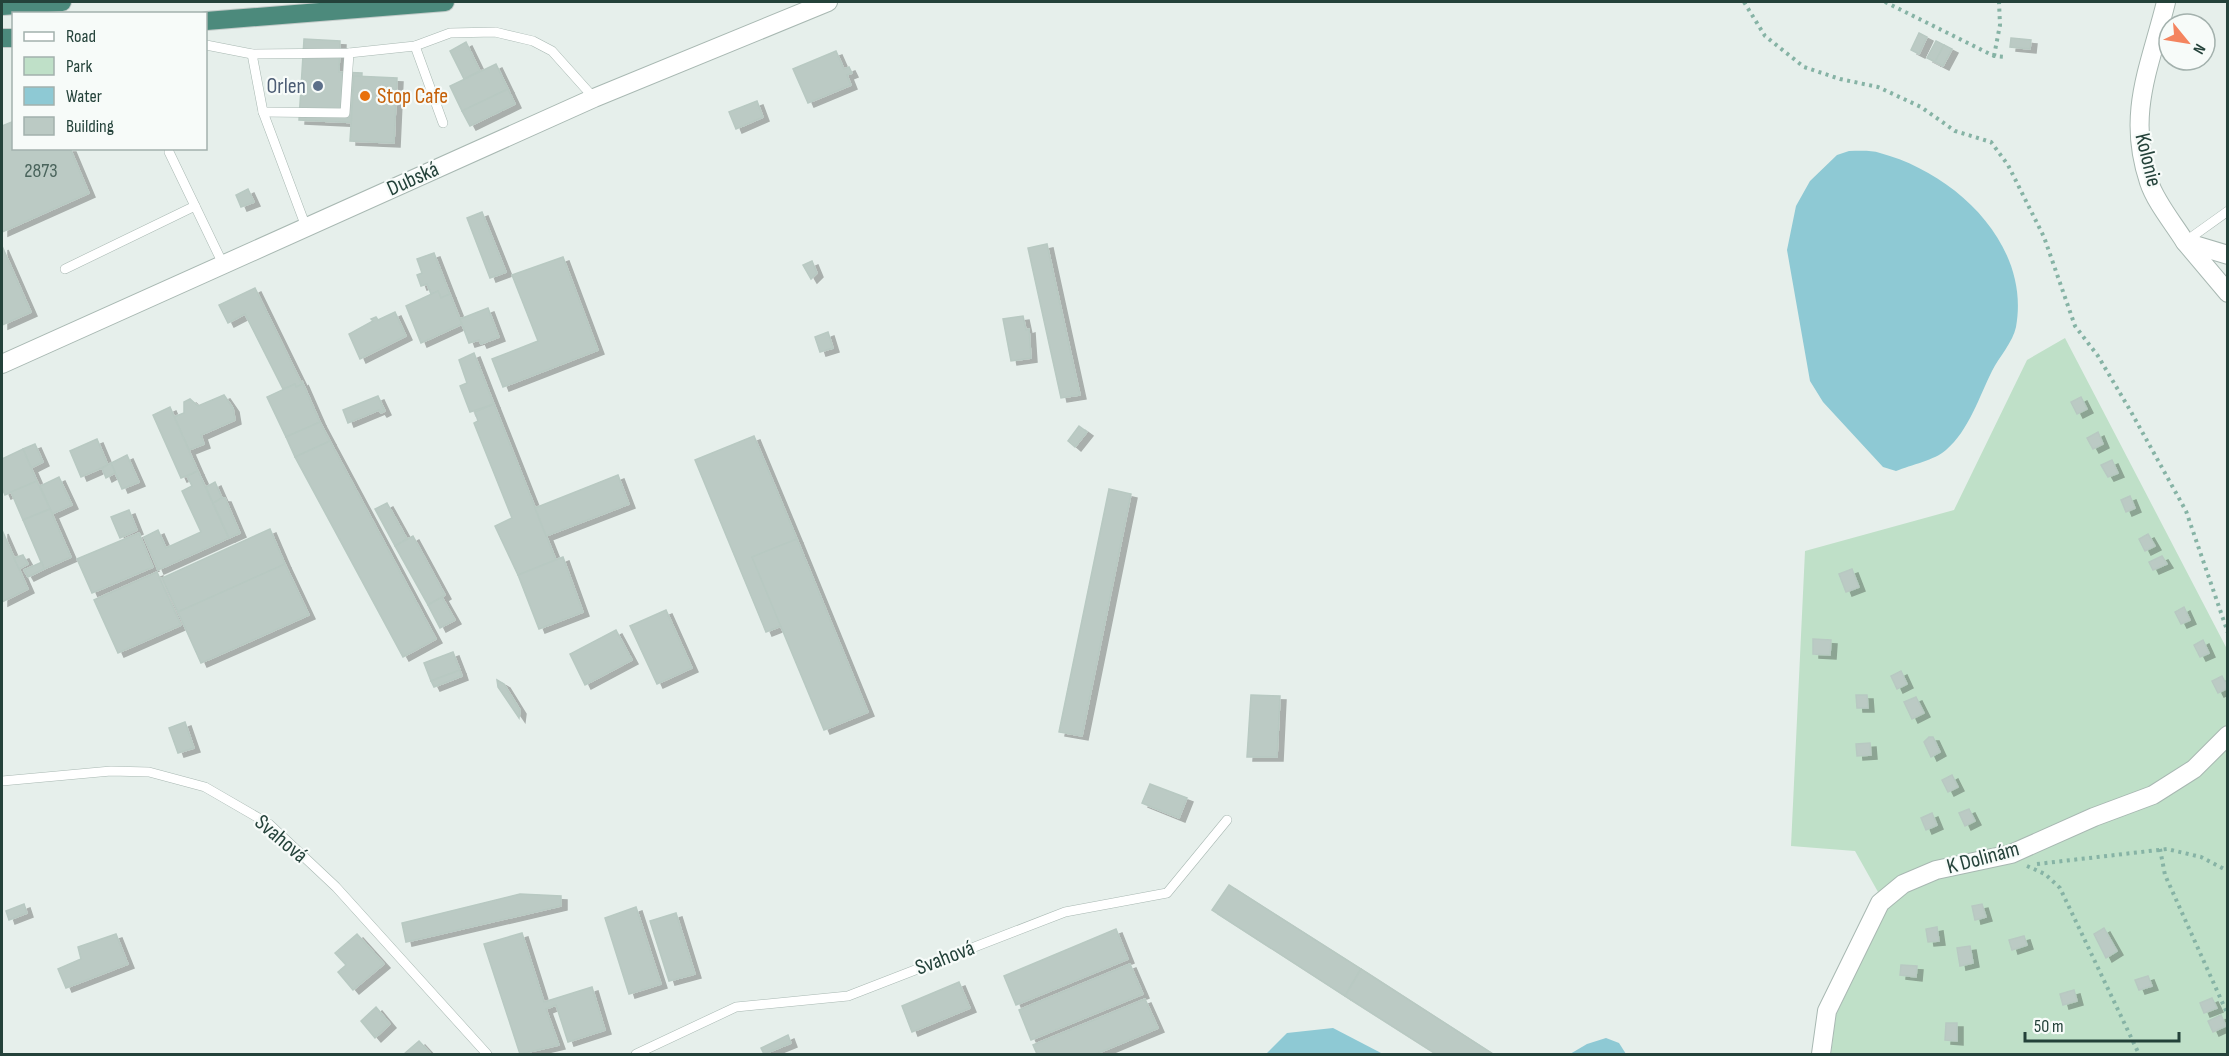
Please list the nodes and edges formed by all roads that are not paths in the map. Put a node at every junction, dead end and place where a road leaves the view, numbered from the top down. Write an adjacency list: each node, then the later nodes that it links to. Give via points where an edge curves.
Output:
1 (62, 2): 5 (highway)
2 (445, 2): 6 (highway)
3 (828, 2): 11 (street, Dubská)
4 (2166, 2): 18 (street, Kolonie, via 2140,96 2138,135 2150,184)
5 (2, 6)
6 (207, 21)
7 (207, 45): 10 (lane)
8 (415, 46): 9 (lane); 11 (lane, via 450,33 495,32 533,41 552,51); 13 (lane)
9 (349, 53): 10 (lane); 12 (lane, via 345,113)
10 (252, 54): 12 (lane)
11 (594, 98): 17 (street, Dubská)
12 (263, 112): 17 (lane)
13 (444, 123)
14 (169, 152): 15 (lane)
15 (195, 206): 20 (lane); 21 (lane)
16 (2228, 211): 18 (lane)
17 (306, 227): 20 (street, Dubská)
18 (2185, 242): 19 (street); 22 (street, Kolonie)
19 (2228, 255)
20 (223, 264): 23 (street, Dubská)
21 (65, 269)
22 (2228, 293)
23 (2, 364)
24 (2228, 735): 29 (street, K Dolinám, via 2194,769 2153,795 2011,854 1936,870 1902,884 1880,903 1827,1011)
25 (2, 781): 27 (lane, Svahová, via 111,771 149,772 205,787 269,824 327,879)
26 (1227, 820): 28 (lane, Svahová, via 1167,893 1065,912 848,996 736,1007)
27 (487, 1054)
28 (636, 1054)
29 (1821, 1054)

